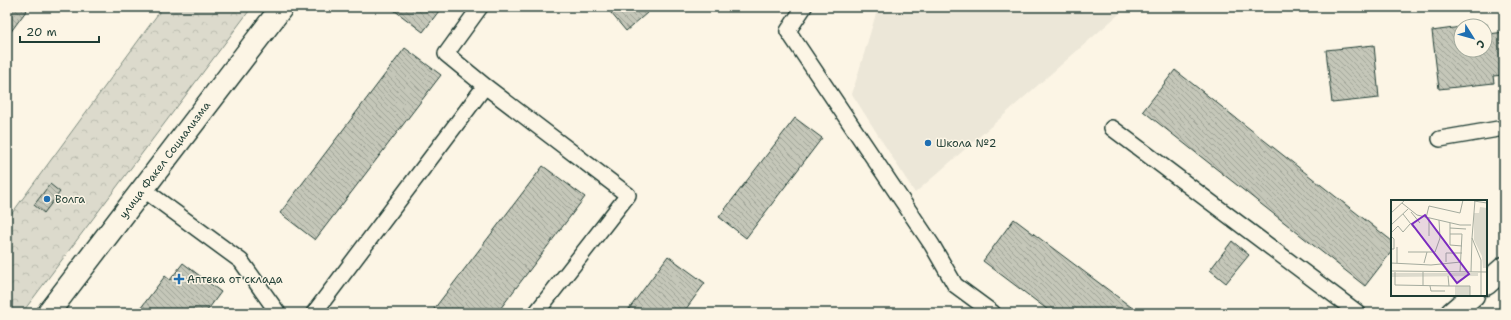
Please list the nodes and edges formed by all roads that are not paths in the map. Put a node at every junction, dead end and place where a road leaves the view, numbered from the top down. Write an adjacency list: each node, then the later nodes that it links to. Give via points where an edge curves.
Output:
1 (282, 7): 8 (main road, улица Факел Социализма)
2 (480, 7): 4 (lane, via 446,54)
3 (804, 7): 16 (lane, via 788,31 932,245 955,285)
4 (485, 86): 14 (lane); 15 (lane, via 628,195)
5 (1112, 128): 17 (lane)
6 (1504, 128): 7 (lane)
7 (1440, 139)
8 (143, 189): 12 (main road, улица Факел Социализма); 13 (lane, via 241,261)
9 (1504, 268): 10 (main road)
10 (1487, 283)
11 (1472, 296): 18 (main road)
12 (48, 313)
13 (278, 313)
14 (314, 313)
15 (536, 313)
16 (993, 313)
17 (1358, 313)
18 (1452, 313)

